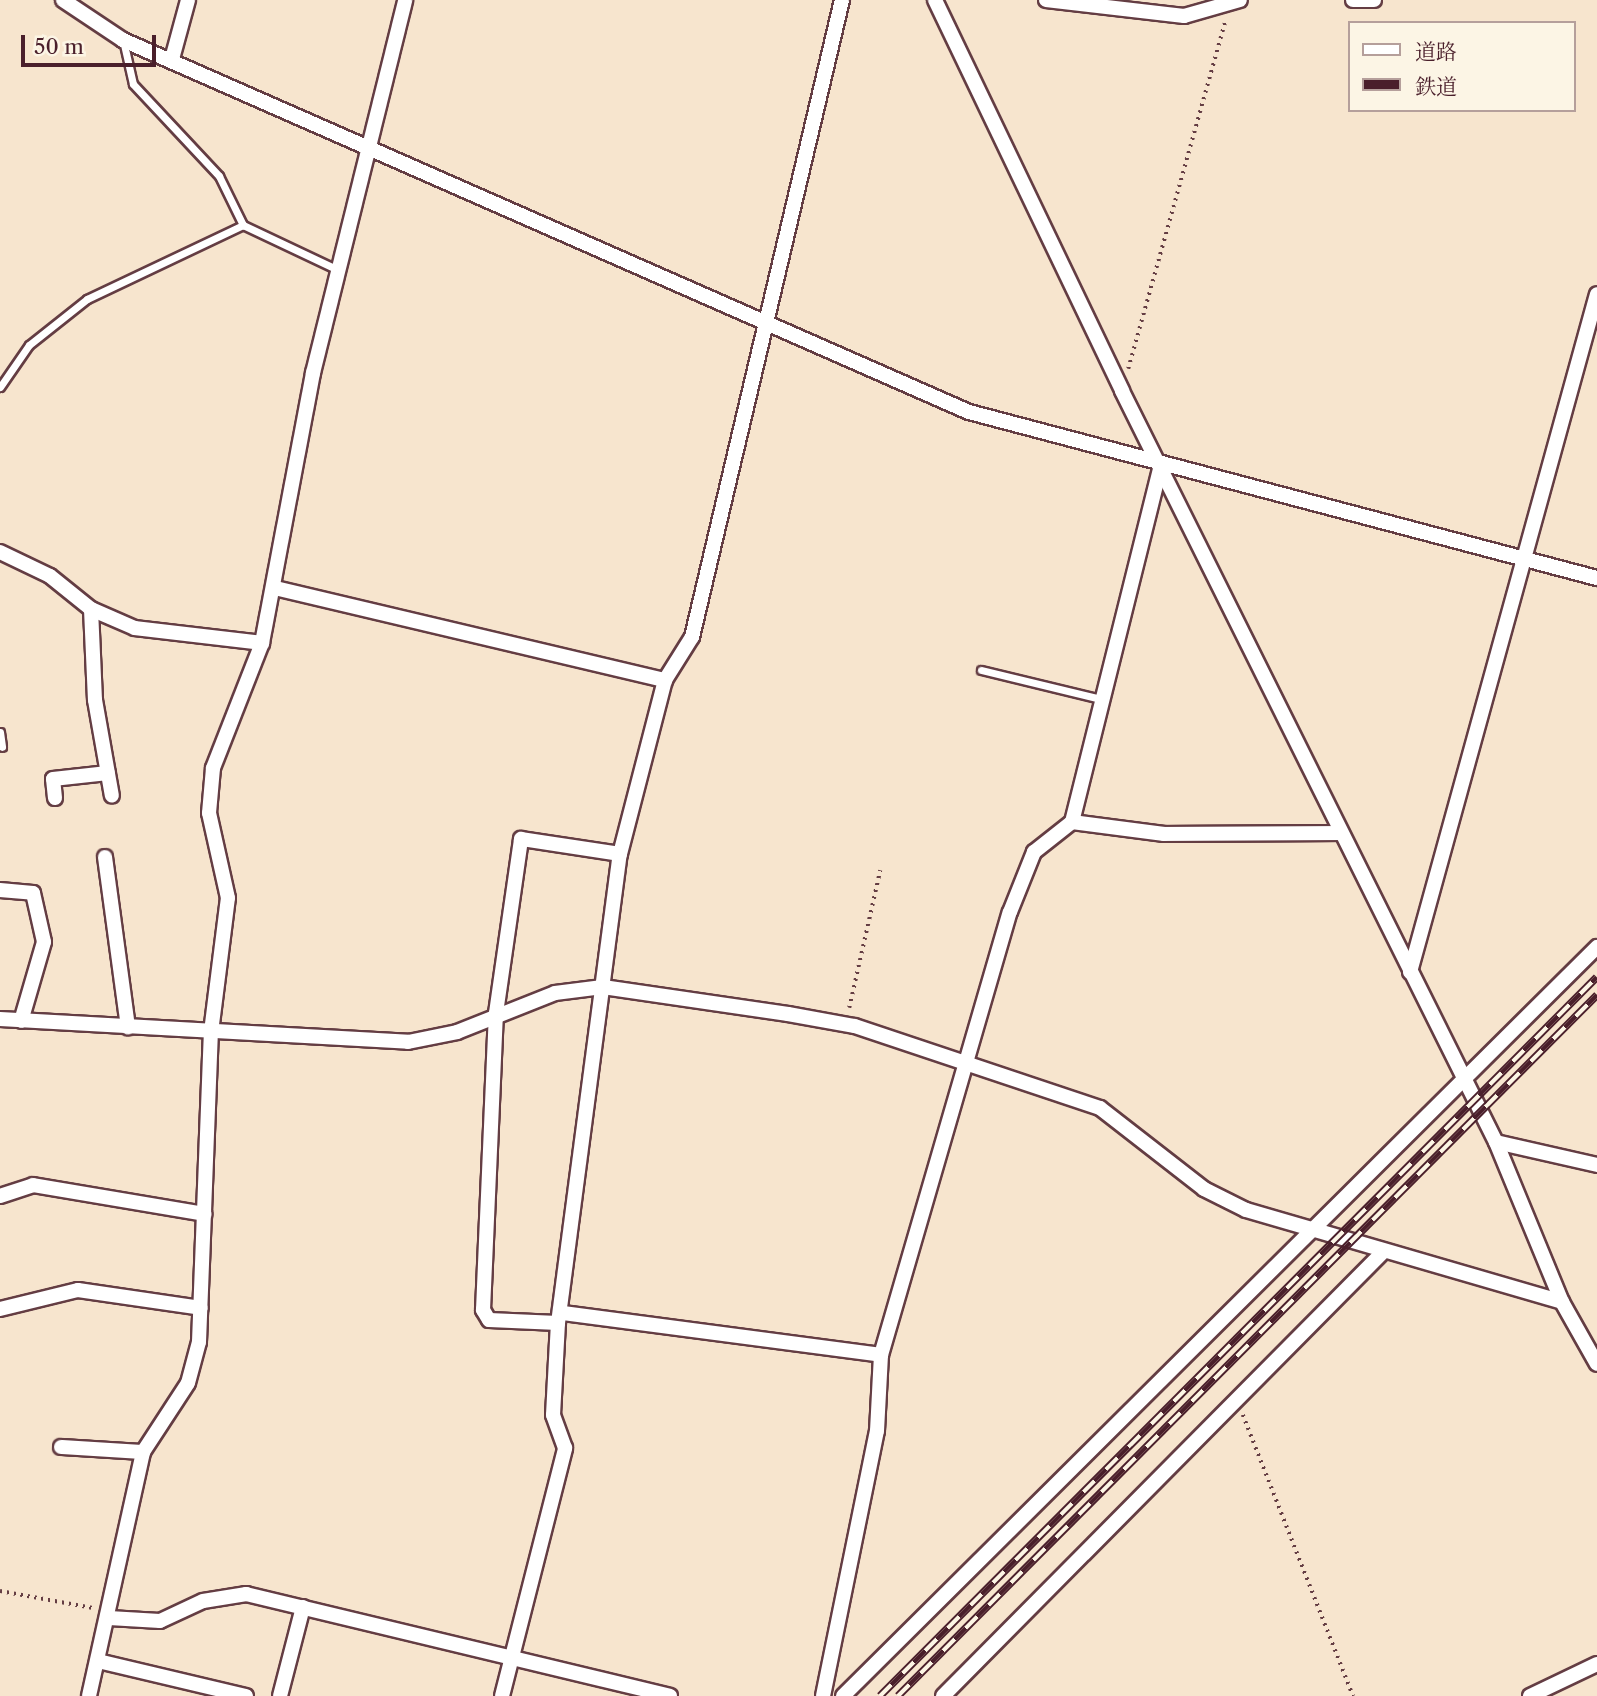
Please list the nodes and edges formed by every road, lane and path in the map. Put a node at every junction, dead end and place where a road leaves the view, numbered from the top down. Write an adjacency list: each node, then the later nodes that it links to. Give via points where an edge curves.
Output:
1 (63, 0): 10 (street)
2 (188, 0): 11 (street)
3 (405, 0): 12 (street)
4 (842, 0): 16 (street)
5 (936, 0): 18 (street)
6 (1046, 0): 9 (street, via 1184,16)
7 (1353, 0): 8 (street)
8 (1374, 0)
9 (1235, 3): 18 (path)
10 (123, 40): 11 (street); 13 (lane, via 133,84 219,176)
11 (172, 59): 12 (street)
12 (371, 145): 14 (street); 16 (street)
13 (243, 225): 14 (lane); 17 (lane, via 87,299 29,345)
14 (336, 269): 23 (street)
15 (1597, 296): 21 (street)
16 (766, 325): 19 (street, via 969,412); 27 (street, via 692,637)
17 (0, 387)
18 (1122, 391): 19 (street)
19 (1158, 464): 21 (street); 28 (street); 35 (street)
20 (0, 552): 24 (street, via 50,576)
21 (1525, 558): 22 (street); 41 (street)
22 (1597, 578)
23 (275, 588): 25 (street); 27 (street)
24 (91, 610): 25 (street, via 135,628); 31 (street, via 95,700)
25 (262, 643): 48 (street, via 213,768 209,813 228,898)
26 (981, 670): 28 (lane)
27 (665, 680): 36 (street)
28 (1101, 699): 34 (street)
29 (0, 732): 30 (lane)
30 (2, 747)
31 (108, 773): 32 (street); 33 (street, via 53,779)
32 (112, 796)
33 (55, 798)
34 (1072, 822): 35 (street, via 1164,834); 49 (street, via 1042,843 1027,864)
35 (1338, 833): 41 (street)
36 (620, 854): 42 (street); 43 (street, via 521,839)
37 (105, 857): 47 (street)
38 (880, 870): 46 (path)
39 (0, 890): 45 (street, via 33,893 44,942)
40 (1597, 947): 50 (street)
41 (1410, 972): 50 (street)
42 (603, 987): 43 (street, via 555,993); 46 (street); 60 (street)
43 (496, 1013): 48 (street, via 457,1032 408,1042); 60 (street, via 483,1310 489,1320)
44 (0, 1019): 45 (street)
45 (20, 1021): 47 (street)
46 (846, 1024): 49 (street)
47 (128, 1027): 48 (street)
48 (211, 1032): 54 (street)
49 (966, 1062): 55 (street, via 1100,1108 1204,1189); 61 (street)
50 (1462, 1082): 51 (street); 55 (street)
51 (1496, 1142): 52 (street); 57 (street)
52 (1597, 1165)
53 (0, 1196): 54 (street, via 33,1185)
54 (205, 1214): 58 (street)
55 (1313, 1233): 56 (street); 78 (street)
56 (1383, 1252): 57 (street); 63 (street)
57 (1562, 1302): 62 (street)
58 (201, 1308): 59 (street, via 78,1290); 65 (street, via 188,1383)
59 (0, 1309)
60 (560, 1318): 61 (street); 69 (street, via 553,1415 565,1448)
61 (881, 1355): 77 (street, via 877,1431)
62 (1597, 1364)
63 (1239, 1404): 79 (street); 80 (path)
64 (61, 1447): 65 (street)
65 (143, 1452): 68 (street)
66 (0, 1591): 68 (path)
67 (303, 1608): 68 (street, via 246,1594 203,1601 160,1621); 69 (street); 74 (street)
68 (109, 1614): 70 (street)
69 (512, 1656): 75 (street); 76 (street)
70 (98, 1661): 72 (street); 73 (street)
71 (1597, 1664): 81 (street)
72 (89, 1696)
73 (246, 1696)
74 (280, 1696)
75 (502, 1696)
76 (670, 1696)
77 (822, 1696)
78 (843, 1696)
79 (943, 1696)
80 (1353, 1696)
81 (1530, 1696)

